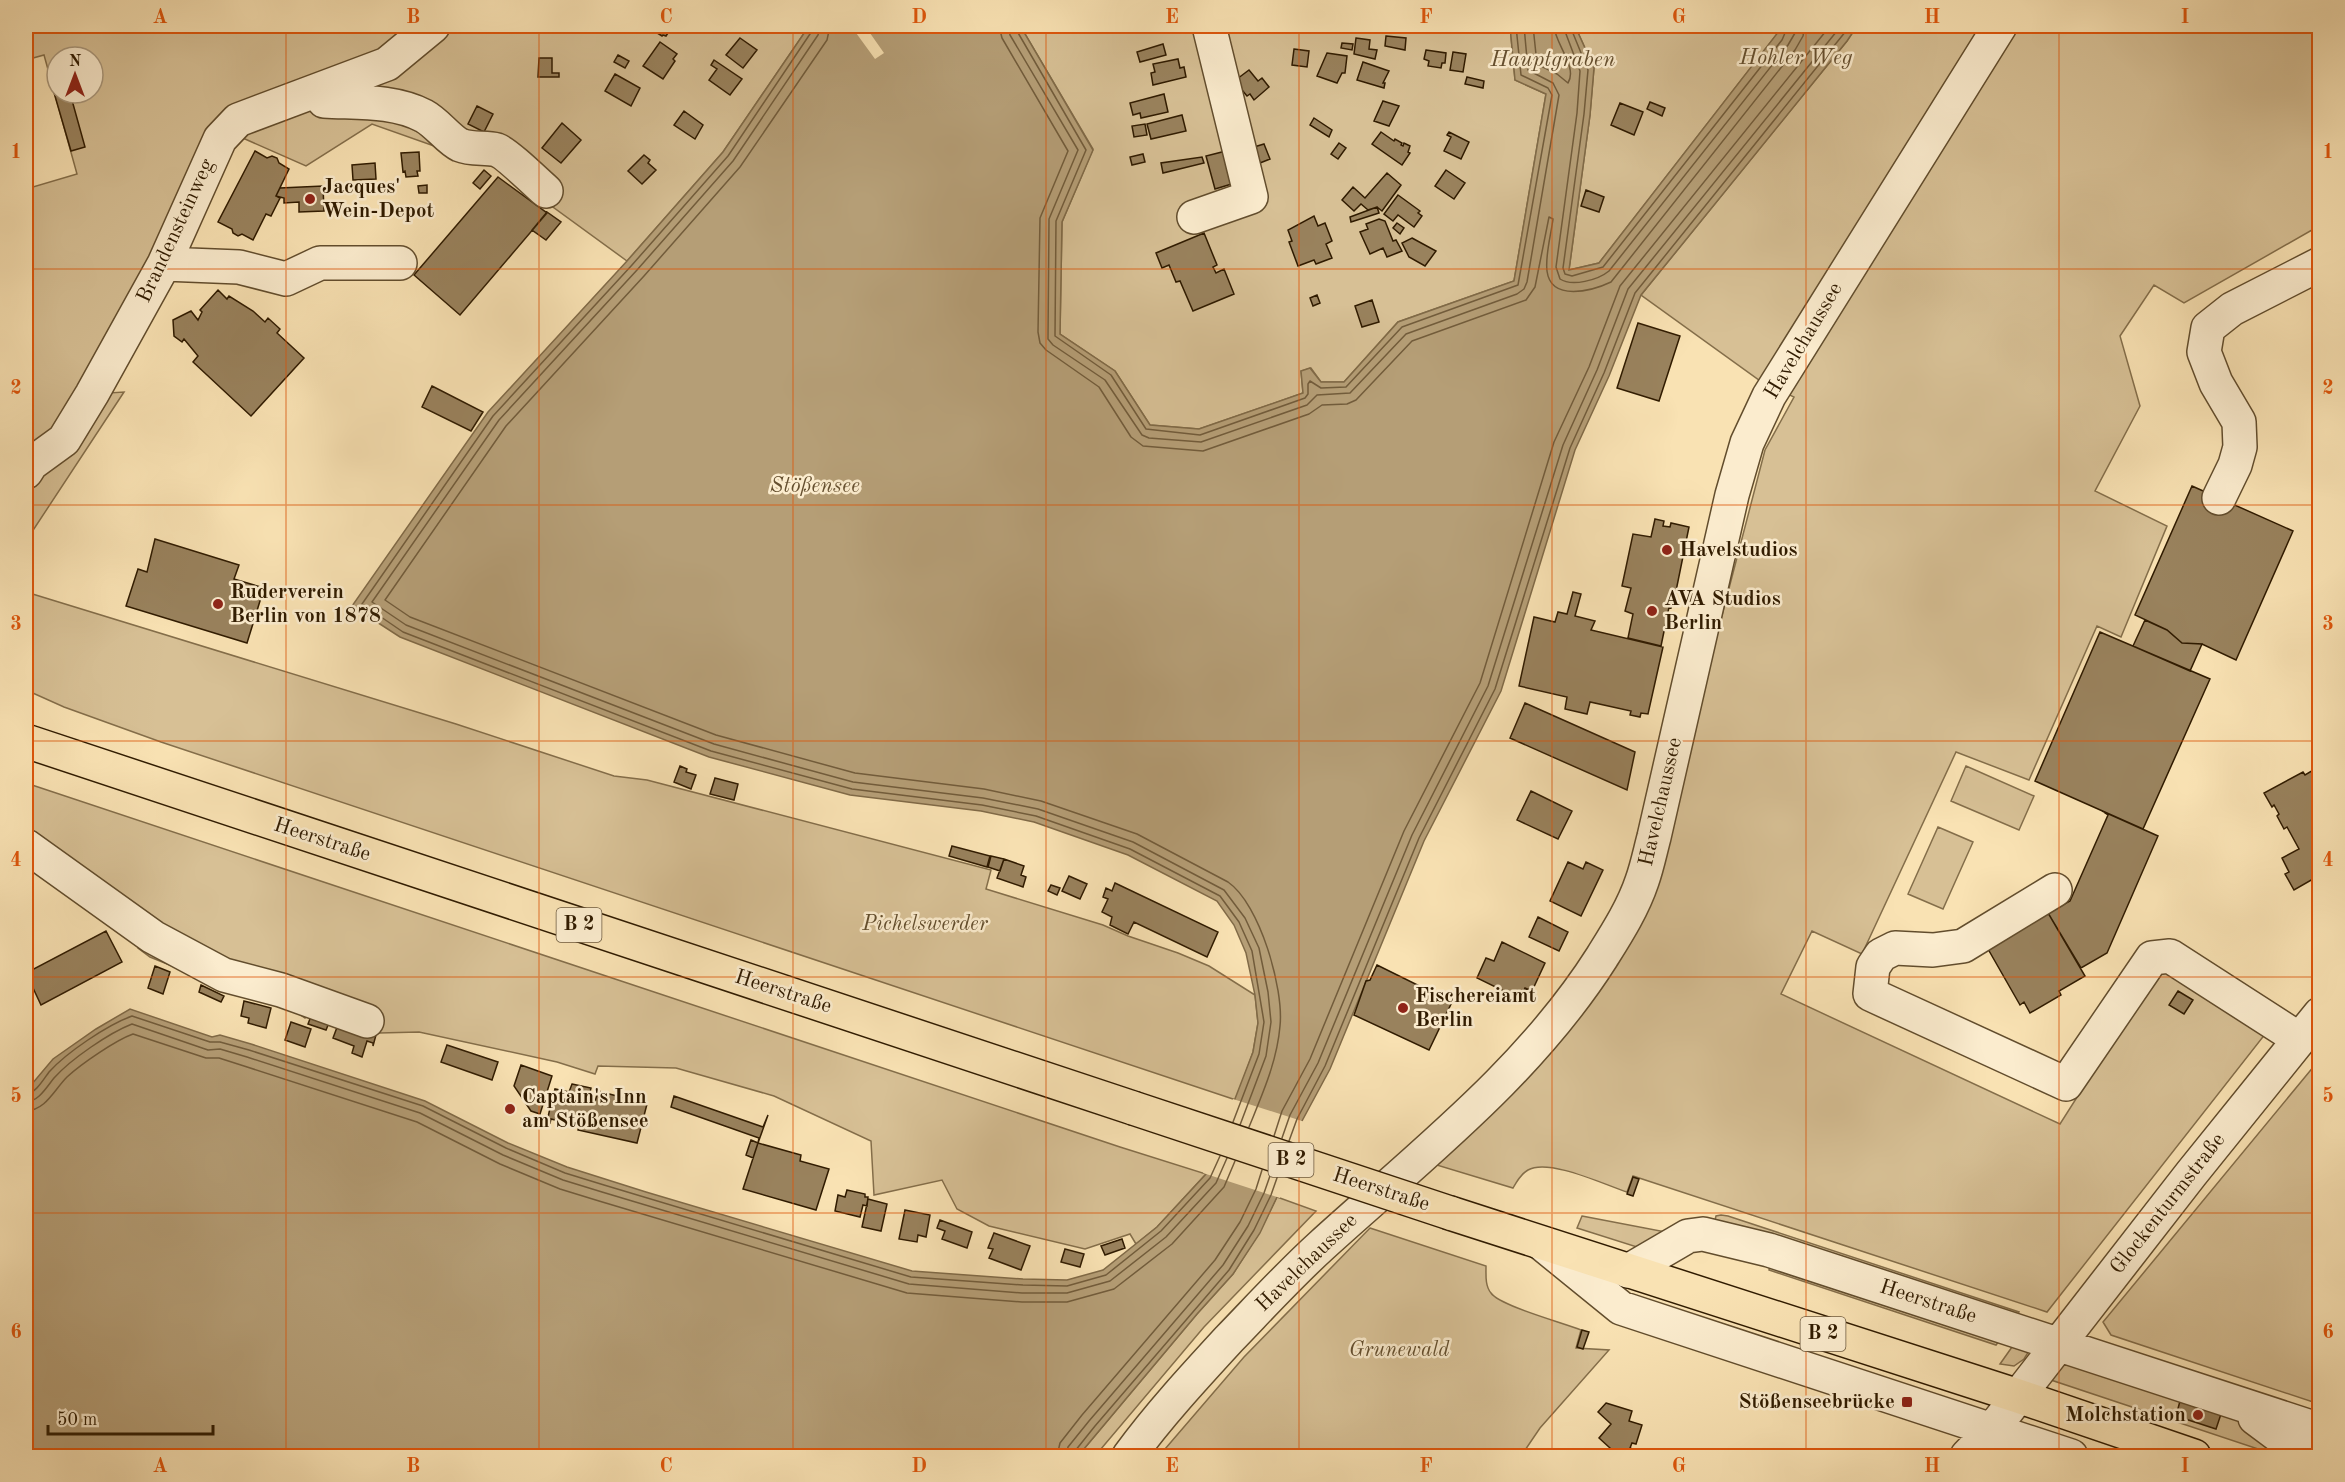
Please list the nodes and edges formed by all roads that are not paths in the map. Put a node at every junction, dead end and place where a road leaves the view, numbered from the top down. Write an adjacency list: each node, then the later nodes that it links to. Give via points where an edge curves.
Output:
1 (396, 26): 5 (street)
2 (433, 26): 5 (street, Brandensteinweg)
3 (1209, 26): 8 (street, via 1251,197)
4 (2000, 26): 28 (street, Havelchaussee, via 1769,396 1748,443 1732,495 1654,837 1642,882 1619,931 1557,1021 1521,1063 1320,1247 1189,1382)
5 (387, 63): 6 (street, Brandensteinweg)
6 (316, 91): 7 (street, via 324,101 401,106 426,117 457,144 499,151); 10 (street, Brandensteinweg, via 238,120 220,139)
7 (546, 191)
8 (1194, 217)
9 (400, 263): 10 (street, via 320,263 286,279 239,267)
10 (164, 264): 12 (street, Brandensteinweg, via 64,440)
11 (2319, 264): 13 (street, via 2232,309 2208,328 2204,352 2216,383 2239,422 2240,447)
12 (26, 472)
13 (2219, 498)
14 (26, 741): 20 (main road, Heerstraße / B 2, bridge)
15 (26, 846): 18 (street, via 153,937 224,975)
16 (2055, 890): 19 (street, via 1963,946 1933,950 1895,948 1881,956 1873,967 1870,994 2066,1084 2152,958 2170,956)
17 (2319, 1014): 19 (street, Glockenturmstraße)
18 (367, 1021)
19 (2299, 1039): 22 (street, Glockenturmstraße)
20 (1541, 1243): 21 (main road, Heerstraße / B 2); 25 (street, Heerstraße, via 1621,1308)
21 (1628, 1271): 22 (street, Heerstraße, via 1688,1236 1703,1234 1769,1250); 23 (main road, Heerstraße / B 2)
22 (2057, 1344): 23 (street, Glockenturmstraße); 24 (street, Heerstraße)
23 (2018, 1396): 25 (street, Glockenturmstraße); 27 (main road, Heerstraße / B 2)
24 (2232, 1401): 26 (street, Heerstraße); 32 (street, Heerstraße)
25 (1992, 1430): 27 (street, Heerstraße); 29 (street, Glockenturmstraße); 30 (street, Heerstraße)
26 (2319, 1430)
27 (2157, 1444): 31 (main road, Heerstraße / B 2)
28 (1128, 1456)
29 (1967, 1456)
30 (2071, 1456)
31 (2194, 1456)
32 (2306, 1456)

